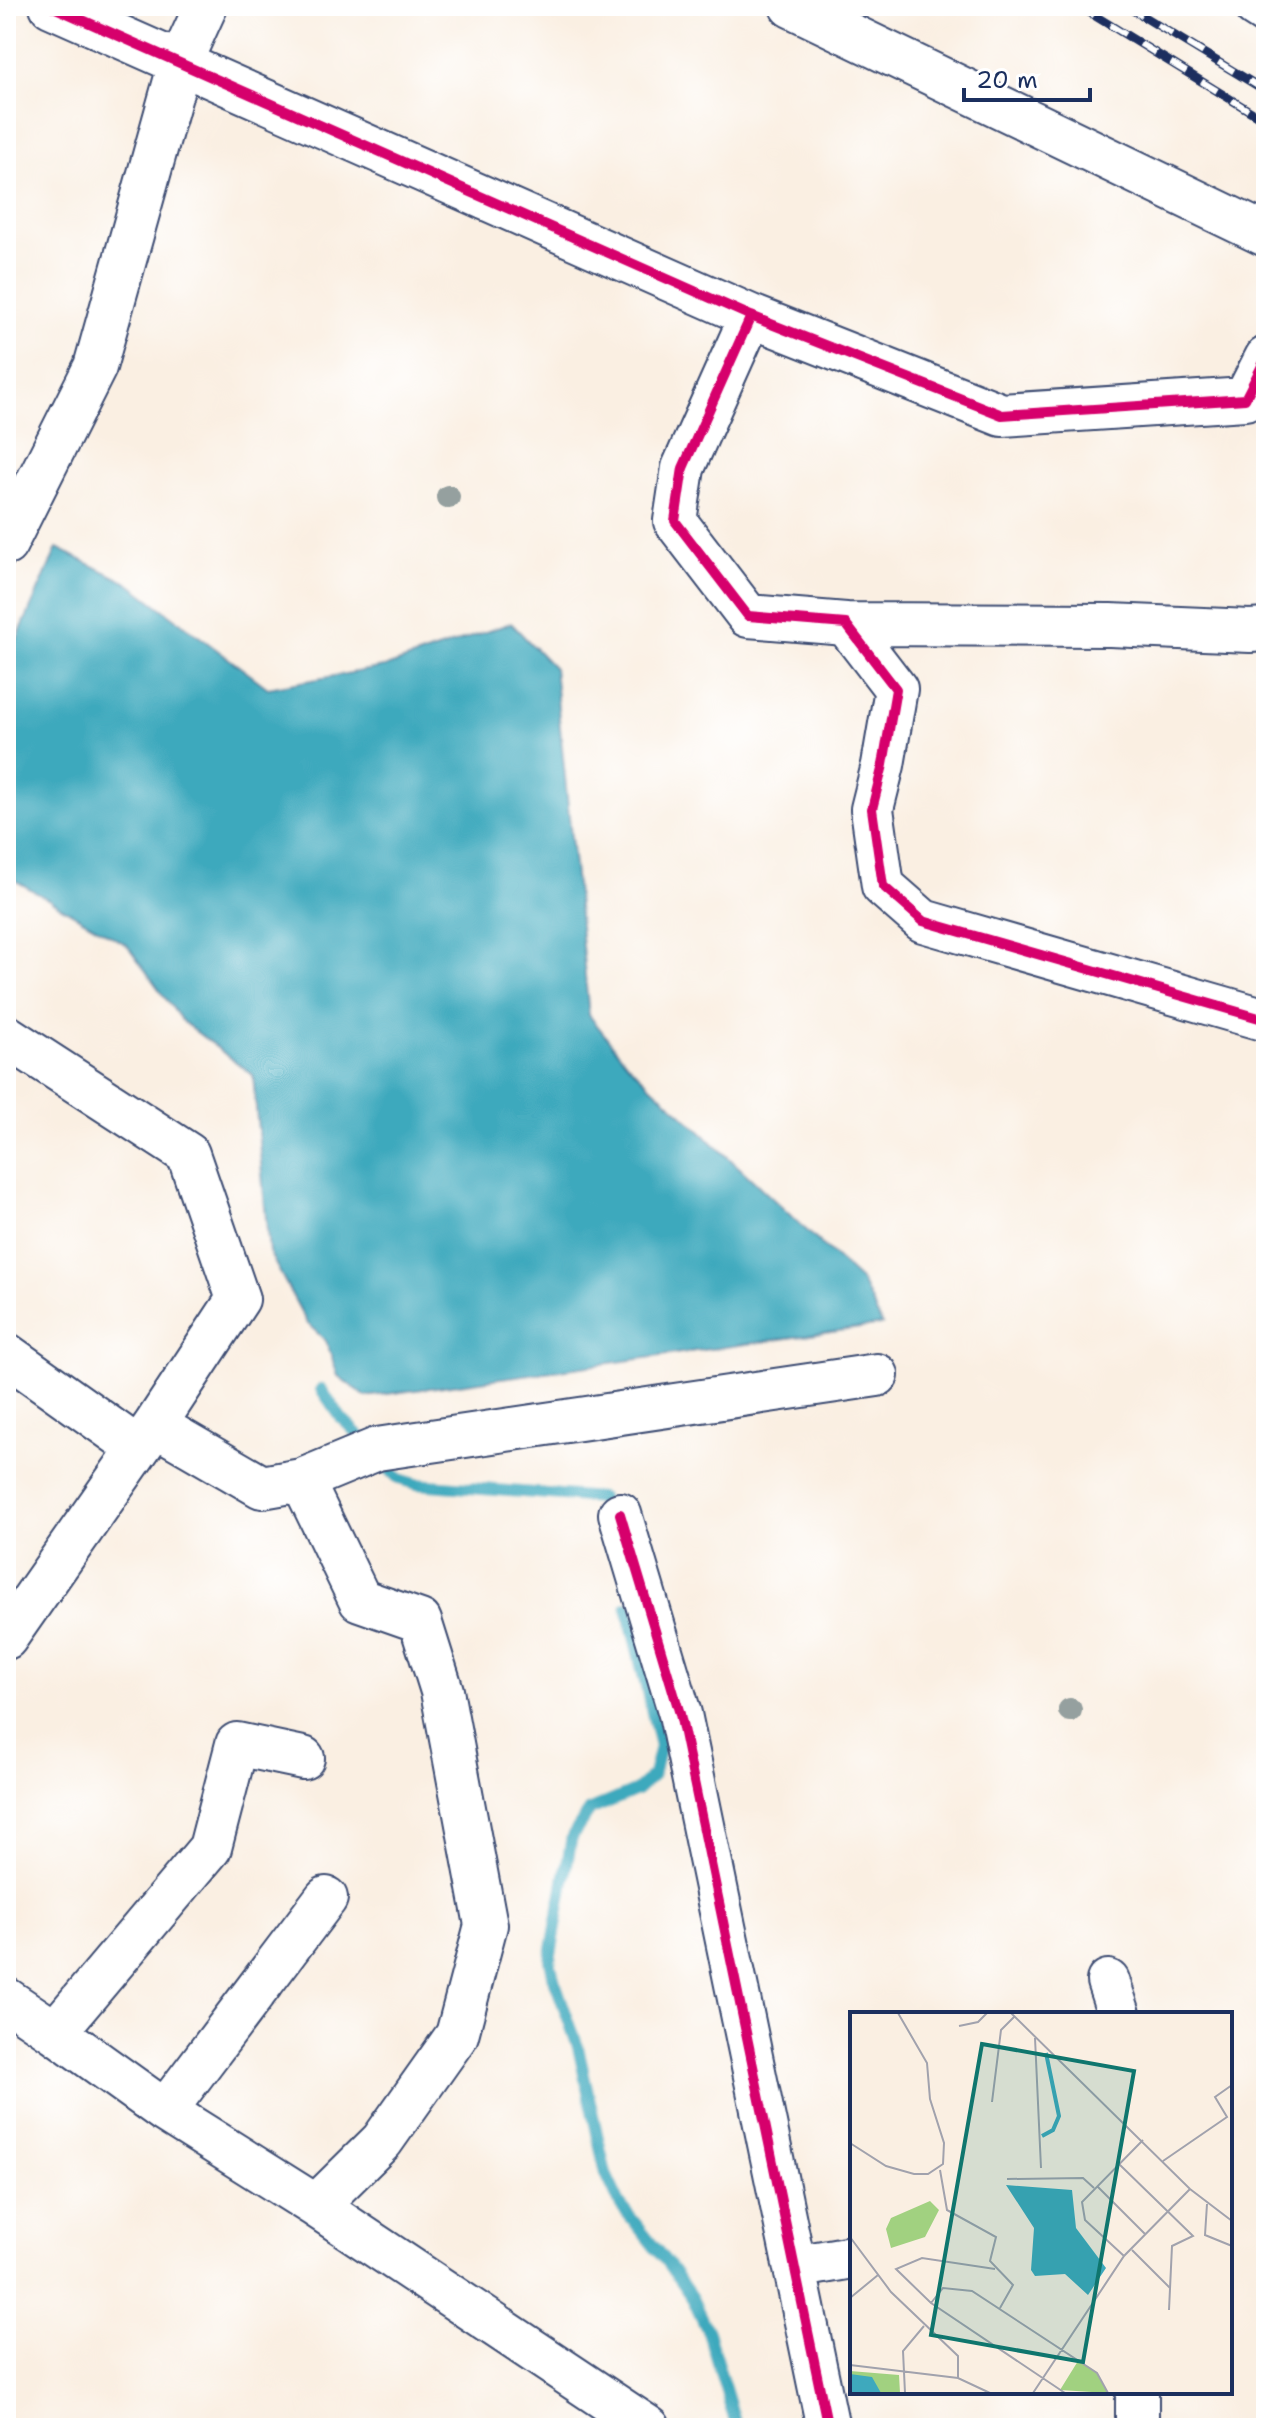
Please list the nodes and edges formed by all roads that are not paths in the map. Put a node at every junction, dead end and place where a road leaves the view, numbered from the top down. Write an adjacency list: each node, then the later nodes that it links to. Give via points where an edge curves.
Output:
1 (51, 6): 6 (street)
2 (206, 6): 6 (street)
3 (791, 6): 7 (street)
4 (1255, 6): 5 (street)
5 (1266, 13)
6 (180, 63): 8 (street); 10 (street, via 95,367)
7 (1266, 235)
8 (751, 316): 9 (street, via 1002,415 1245,399); 11 (street, via 683,468 675,521 748,616)
9 (1266, 358)
10 (6, 544)
11 (846, 624): 12 (street); 13 (street, via 896,689 872,809 883,886 923,921)
12 (1266, 630)
13 (1266, 1020)
14 (6, 1036): 17 (street, via 188,1154 238,1299)
15 (6, 1354): 17 (street)
16 (877, 1375): 18 (street, via 377,1449)
17 (147, 1436): 18 (street, via 262,1487); 20 (street)
18 (302, 1480): 26 (street, via 360,1600 420,1621 442,1691 486,1925 457,2035 382,2141)
19 (620, 1514): 28 (street, via 680,1714)
20 (6, 1638)
21 (303, 1758): 24 (street, via 237,1744 210,1848)
22 (326, 1898): 25 (street)
23 (6, 1999): 24 (street)
24 (55, 2032): 25 (street)
25 (165, 2111): 26 (street)
26 (316, 2206): 30 (street)
27 (850, 2257): 28 (street)
28 (795, 2267): 31 (street)
29 (1137, 2394): 32 (street)
30 (649, 2428)
31 (828, 2428)
32 (1137, 2428)

